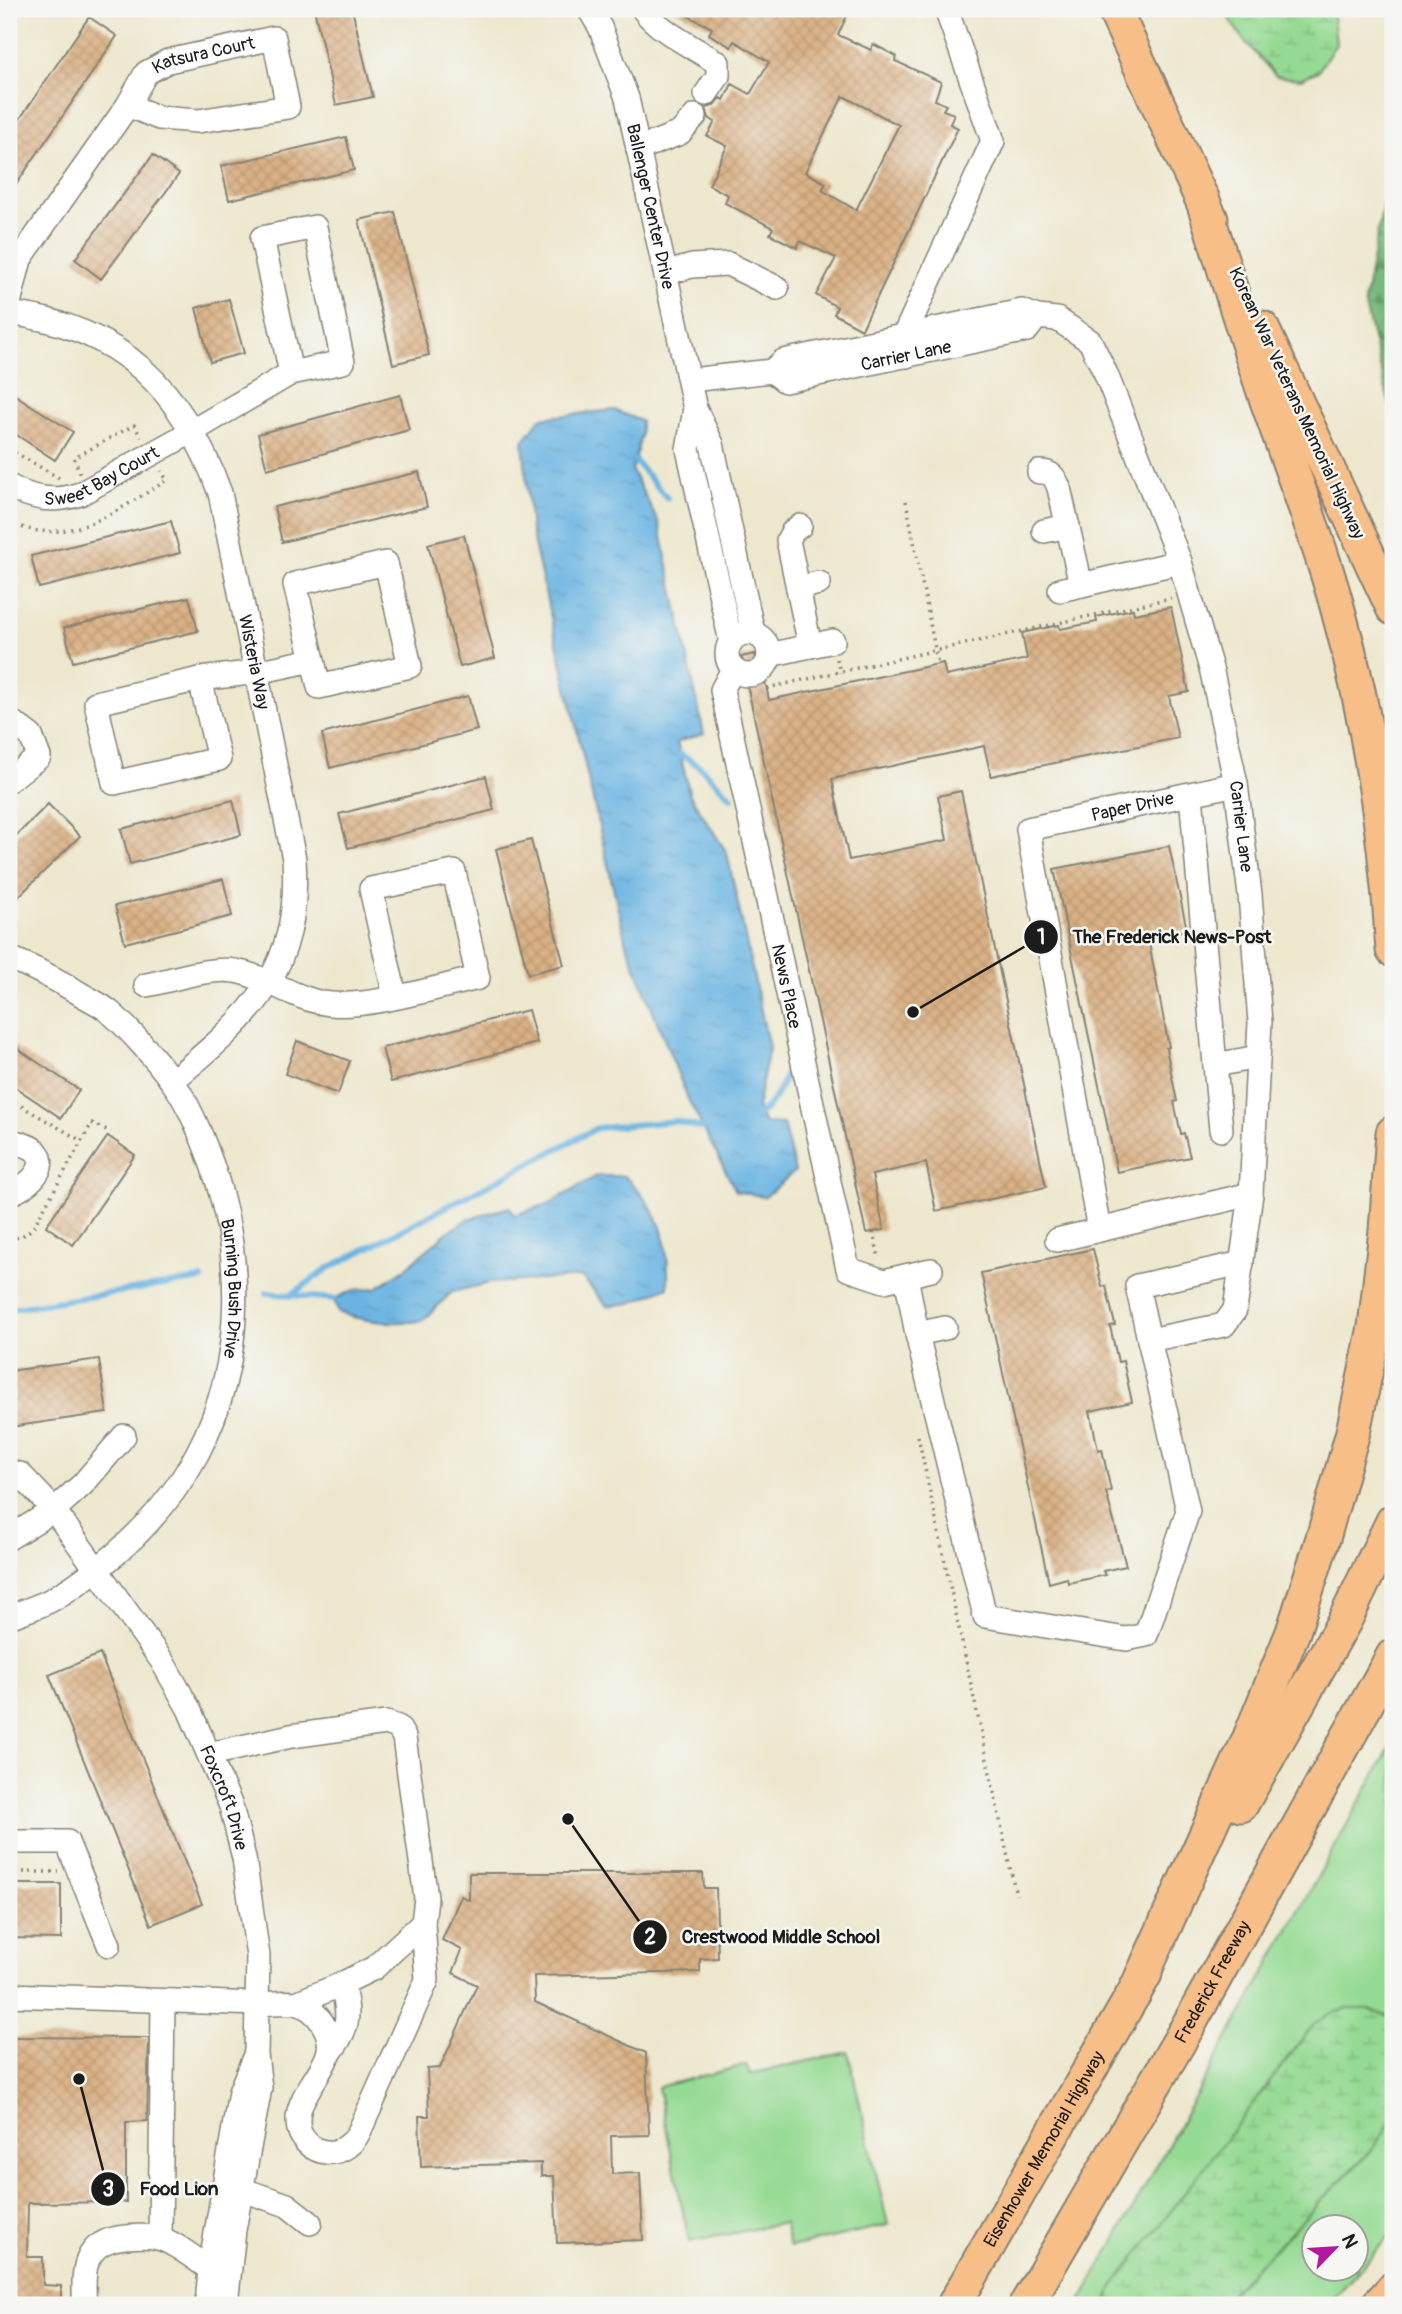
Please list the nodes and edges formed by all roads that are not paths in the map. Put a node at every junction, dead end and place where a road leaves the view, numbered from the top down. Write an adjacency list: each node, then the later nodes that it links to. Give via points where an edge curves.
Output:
1 (589, 9): 8 (street, Ballenger Center Drive, via 614,62)
2 (643, 9): 5 (street, via 718,63 718,76)
3 (946, 9): 14 (street, via 993,141)
4 (1114, 9): 9 (highway)
5 (706, 94)
6 (128, 105): 6 (street, Katsura Court, via 159,118 198,121 288,107 274,38 168,61 146,73); 12 (street, Katsura Court, via 20,259)
7 (695, 116): 8 (street, via 680,133)
8 (638, 149): 10 (street, Ballenger Center Drive)
9 (1202, 198): 25 (highway, Korean War Veterans Memorial Highway); 39 (highway, via 1339,611 1378,801)
10 (666, 273): 11 (street, via 728,264); 16 (street, Ballenger Center Drive)
11 (777, 288)
12 (9, 303)
13 (9, 313): 18 (street, Wisteria Way, via 81,332 124,354 152,376)
14 (905, 346): 16 (street, Carrier Lane, via 785,381 772,371); 24 (street, Carrier Lane, via 1027,330 1037,317 1057,319 1090,341)
15 (290, 373): 15 (street, Sweet Bay Court, via 343,362 315,227 261,238); 18 (street, Sweet Bay Court)
16 (690, 380): 17 (street, Ballenger Center Drive)
17 (695, 409): 26 (street, via 712,444); 28 (street, via 688,449)
18 (191, 432): 20 (street, Sweet Bay Court, via 62,500 45,500); 33 (street, Wisteria Way, via 220,493)
19 (1039, 472): 22 (street, via 1055,477)
20 (9, 486)
21 (800, 526): 29 (street, via 789,540 809,586)
22 (1068, 526): 23 (street); 24 (street, via 1070,587)
23 (1044, 531)
24 (1180, 562): 37 (street, Carrier Lane, via 1212,672)
25 (1393, 608)
26 (753, 633): 28 (street); 30 (street, via 762,638)
27 (833, 641): 29 (street)
28 (731, 642): 32 (street, via 727,651)
29 (810, 646): 30 (street)
30 (769, 655): 32 (street, via 760,672 741,674)
31 (313, 660): 31 (street, via 320,687 410,666 386,563 295,584); 33 (street)
32 (733, 669): 56 (street, News Place, via 722,690 848,1269 884,1281)
33 (257, 672): 34 (street); 41 (street, Wisteria Way, via 296,886 291,926)
34 (200, 679): 34 (street, via 96,703 114,783 219,759)
35 (9, 729): 36 (street, via 15,724 31,736 39,757)
36 (9, 780)
37 (1236, 784): 38 (street, Paper Drive); 44 (street, Carrier Lane, via 1250,895 1260,1022)
38 (1191, 795): 45 (street); 52 (street, Paper Drive, via 1028,829)
39 (1393, 950)
40 (9, 958): 46 (street, Burning Bush Drive, via 46,972 110,1012)
41 (269, 983): 42 (street, via 235,971 214,971); 43 (street, via 305,999 332,1004); 46 (street, Wisteria Way, via 239,1023)
42 (146, 985)
43 (395, 996): 43 (street, via 478,978 454,872 372,889)
44 (1258, 1057): 45 (street); 51 (street, Carrier Lane)
45 (1215, 1065): 47 (street)
46 (172, 1081): 65 (street, Burning Bush Drive, via 200,1131 223,1197 235,1267 230,1361 215,1412 176,1487)
47 (1221, 1130)
48 (1393, 1133): 73 (highway, via 1375,1327 1353,1432 1324,1535 1293,1632 1250,1737)
49 (9, 1140): 50 (street, via 34,1149 39,1168 30,1182)
50 (9, 1194)
51 (1251, 1194): 52 (street); 54 (street, Carrier Lane)
52 (1099, 1230): 53 (street)
53 (1057, 1240)
54 (1242, 1263): 59 (street, Carrier Lane, via 1235,1310 1224,1325); 59 (street, via 1137,1286)
55 (931, 1270): 56 (street)
56 (906, 1276): 58 (street)
57 (945, 1328): 58 (street)
58 (917, 1334): 59 (street, via 985,1616 1126,1639 1146,1635 1188,1511)
59 (1149, 1340)
60 (124, 1436): 62 (street)
61 (9, 1472): 62 (street, Foxcroft Drive, via 20,1474)
62 (54, 1510): 64 (street); 65 (street, Foxcroft Drive)
63 (1393, 1521): 73 (highway, via 1345,1620)
64 (9, 1538)
65 (96, 1571): 66 (street, Burning Bush Drive, via 50,1601); 68 (street, Foxcroft Drive, via 162,1661)
66 (9, 1617)
67 (1393, 1656): 90 (highway, Frederick Freeway)
68 (210, 1754): 70 (street, via 291,1736 386,1723 398,1727 404,1737 426,1898); 77 (street, Foxcroft Drive, via 231,1806 244,1858 258,1956)
69 (9, 1842): 71 (street, via 67,1842)
70 (423, 1923): 72 (street, via 374,1968); 79 (street, via 427,1980 360,2130 351,2144 323,2153 310,2147 300,2134 298,2120 301,2104)
71 (109, 1945)
72 (342, 1984): 76 (street); 79 (street, via 347,2021 343,2036)
73 (1134, 1994): 89 (highway, Eisenhower Memorial Highway)
74 (9, 1995): 75 (street)
75 (163, 2001): 77 (street); 83 (street)
76 (296, 2003): 77 (street); 79 (street, via 323,2023)
77 (258, 2004): 78 (street, Foxcroft Drive)
78 (256, 2054): 80 (street, Foxcroft Drive); 81 (street, Foxcroft Drive, via 260,2088)
79 (329, 2054)
80 (240, 2092): 81 (street, via 245,2112 236,2180); 84 (street, Foxcroft Drive)
81 (242, 2186): 82 (street, via 287,2205); 88 (street, Foxcroft Drive)
82 (310, 2222)
83 (160, 2238): 84 (street); 86 (street, via 125,2237 99,2244 89,2256 83,2283)
84 (210, 2269): 87 (street, Foxcroft Drive)
85 (1393, 2289): 91 (highway)
86 (85, 2305)
87 (207, 2305)
88 (226, 2305)
89 (954, 2305)
90 (1026, 2305)
91 (1378, 2305)

